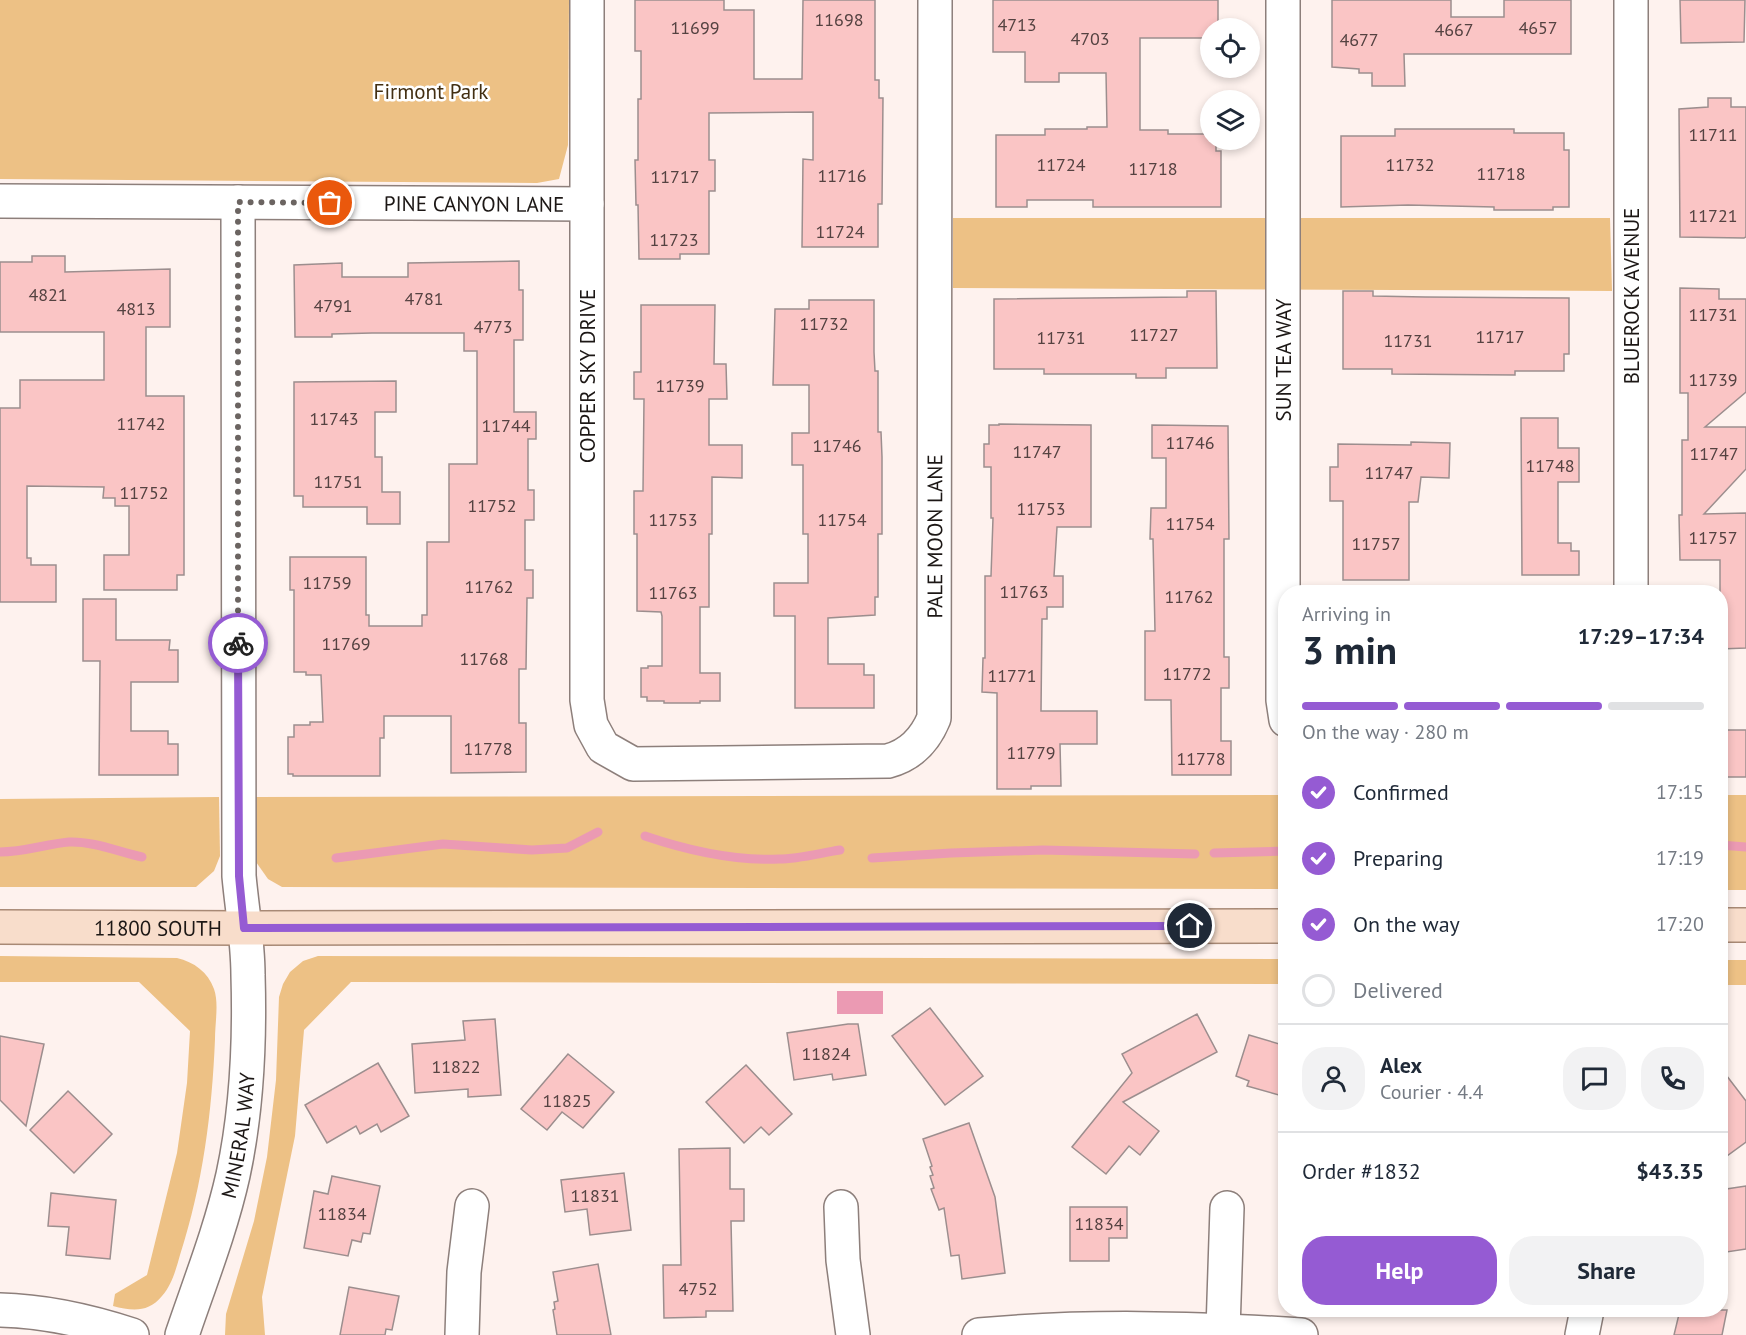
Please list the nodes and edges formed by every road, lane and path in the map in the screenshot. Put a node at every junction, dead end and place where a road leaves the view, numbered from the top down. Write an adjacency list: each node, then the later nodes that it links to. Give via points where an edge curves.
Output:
1 (587, 0): 7 (street, COPPER SKY DRIVE)
2 (935, 0): 10 (street, PALE MOON LANE, via 935,707 930,728 908,753 877,763 633,764)
3 (1283, 0): 8 (street, SUN TEA WAY)
4 (1631, 0): 9 (street, BLUEROCK AVENUE)
5 (0, 201): 6 (street, PINE CANYON LANE)
6 (238, 202): 7 (street, PINE CANYON LANE); 15 (street, MINERAL WAY, via 239,876)
7 (587, 204): 10 (street, COPPER SKY DRIVE, via 587,700 591,725)
8 (1283, 585)
9 (1631, 585)
10 (603, 747)
11 (1728, 925): 12 (main road)
12 (1746, 925)
13 (1278, 926): 15 (main road, 11800 SOUTH)
14 (0, 927): 15 (main road, 11800 SOUTH)
15 (244, 928): 23 (street, MINERAL WAY, via 248,987 243,1115 217,1234)
16 (472, 1206): 24 (street)
17 (841, 1207): 25 (street)
18 (1227, 1208): 21 (street)
19 (0, 1310): 22 (street, via 62,1316)
20 (1586, 1317): 28 (street)
21 (1223, 1330): 26 (street, via 1131,1327); 27 (street)
22 (132, 1335)
23 (182, 1335)
24 (462, 1335)
25 (853, 1335)
26 (979, 1335)
27 (1301, 1335)
28 (1582, 1335)

